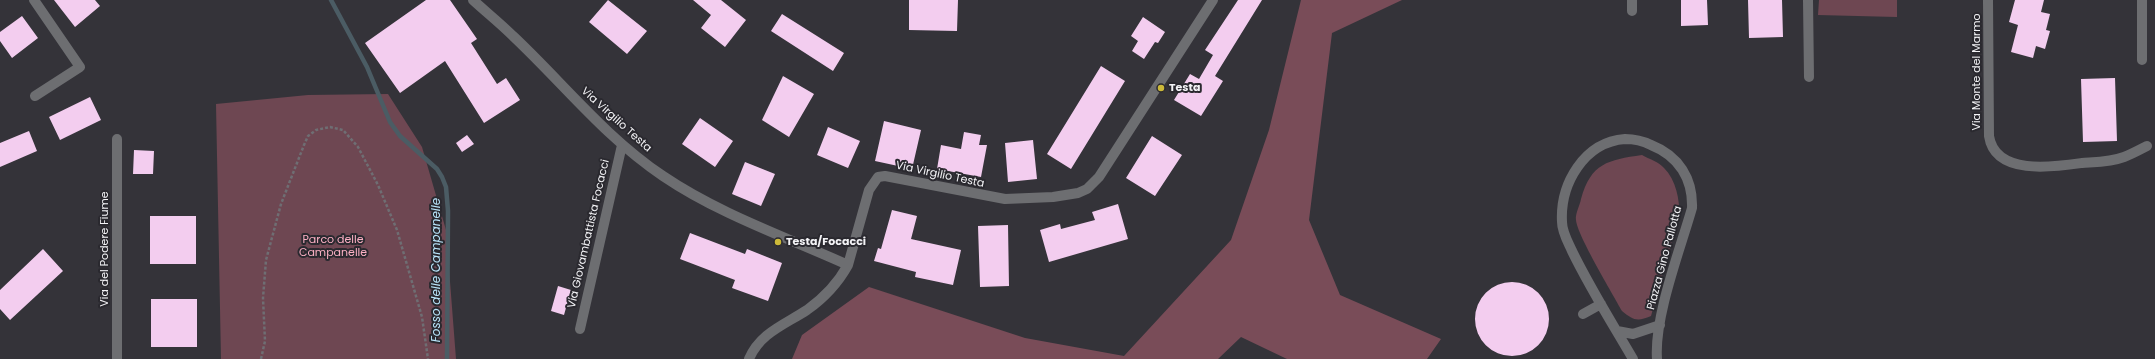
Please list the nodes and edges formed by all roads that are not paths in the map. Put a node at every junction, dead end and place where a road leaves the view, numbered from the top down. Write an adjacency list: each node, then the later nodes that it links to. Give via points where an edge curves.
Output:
1 (34, 0): 11 (street, via 80,67)
2 (472, 0): 13 (street, Via Virgilio Testa, via 513,36)
3 (1213, 0): 15 (street, Via Virgilio Testa, via 1099,177 1087,189 1066,195 1005,199 878,177 869,190)
4 (1632, 0): 8 (street)
5 (1808, 0): 10 (street)
6 (1988, 0): 14 (street, Via Monte del Marmo, via 1989,136 1997,154 2007,161 2018,164 2055,166 2119,158)
7 (2142, 0): 9 (street)
8 (1632, 11)
9 (2142, 60)
10 (1809, 77)
11 (35, 96)
12 (117, 139): 21 (street, Via del Podere Fiume)
13 (622, 145): 15 (street, Via Virgilio Testa, via 662,176 724,211); 19 (street, Via Giovambattista Focacci)
14 (2147, 146)
15 (848, 264): 22 (street, via 836,284 826,294 807,310 767,333 756,345)
16 (1602, 304): 17 (street); 18 (street, Piazza Gino Pallotta, via 1579,265 1563,229 1564,199 1569,181 1586,156 1615,141 1632,139 1657,147 1677,161 1686,174 1692,198 1692,208); 20 (street, Piazza Gino Pallotta)
17 (1582, 314)
18 (1660, 325): 20 (street, Piazza Gino Pallotta, via 1633,334); 24 (street, Piazza Gino Pallotta)
19 (580, 329)
20 (1617, 331): 23 (street, Piazza Gino Pallotta)
21 (118, 359)
22 (749, 359)
23 (1633, 359)
24 (1657, 359)

